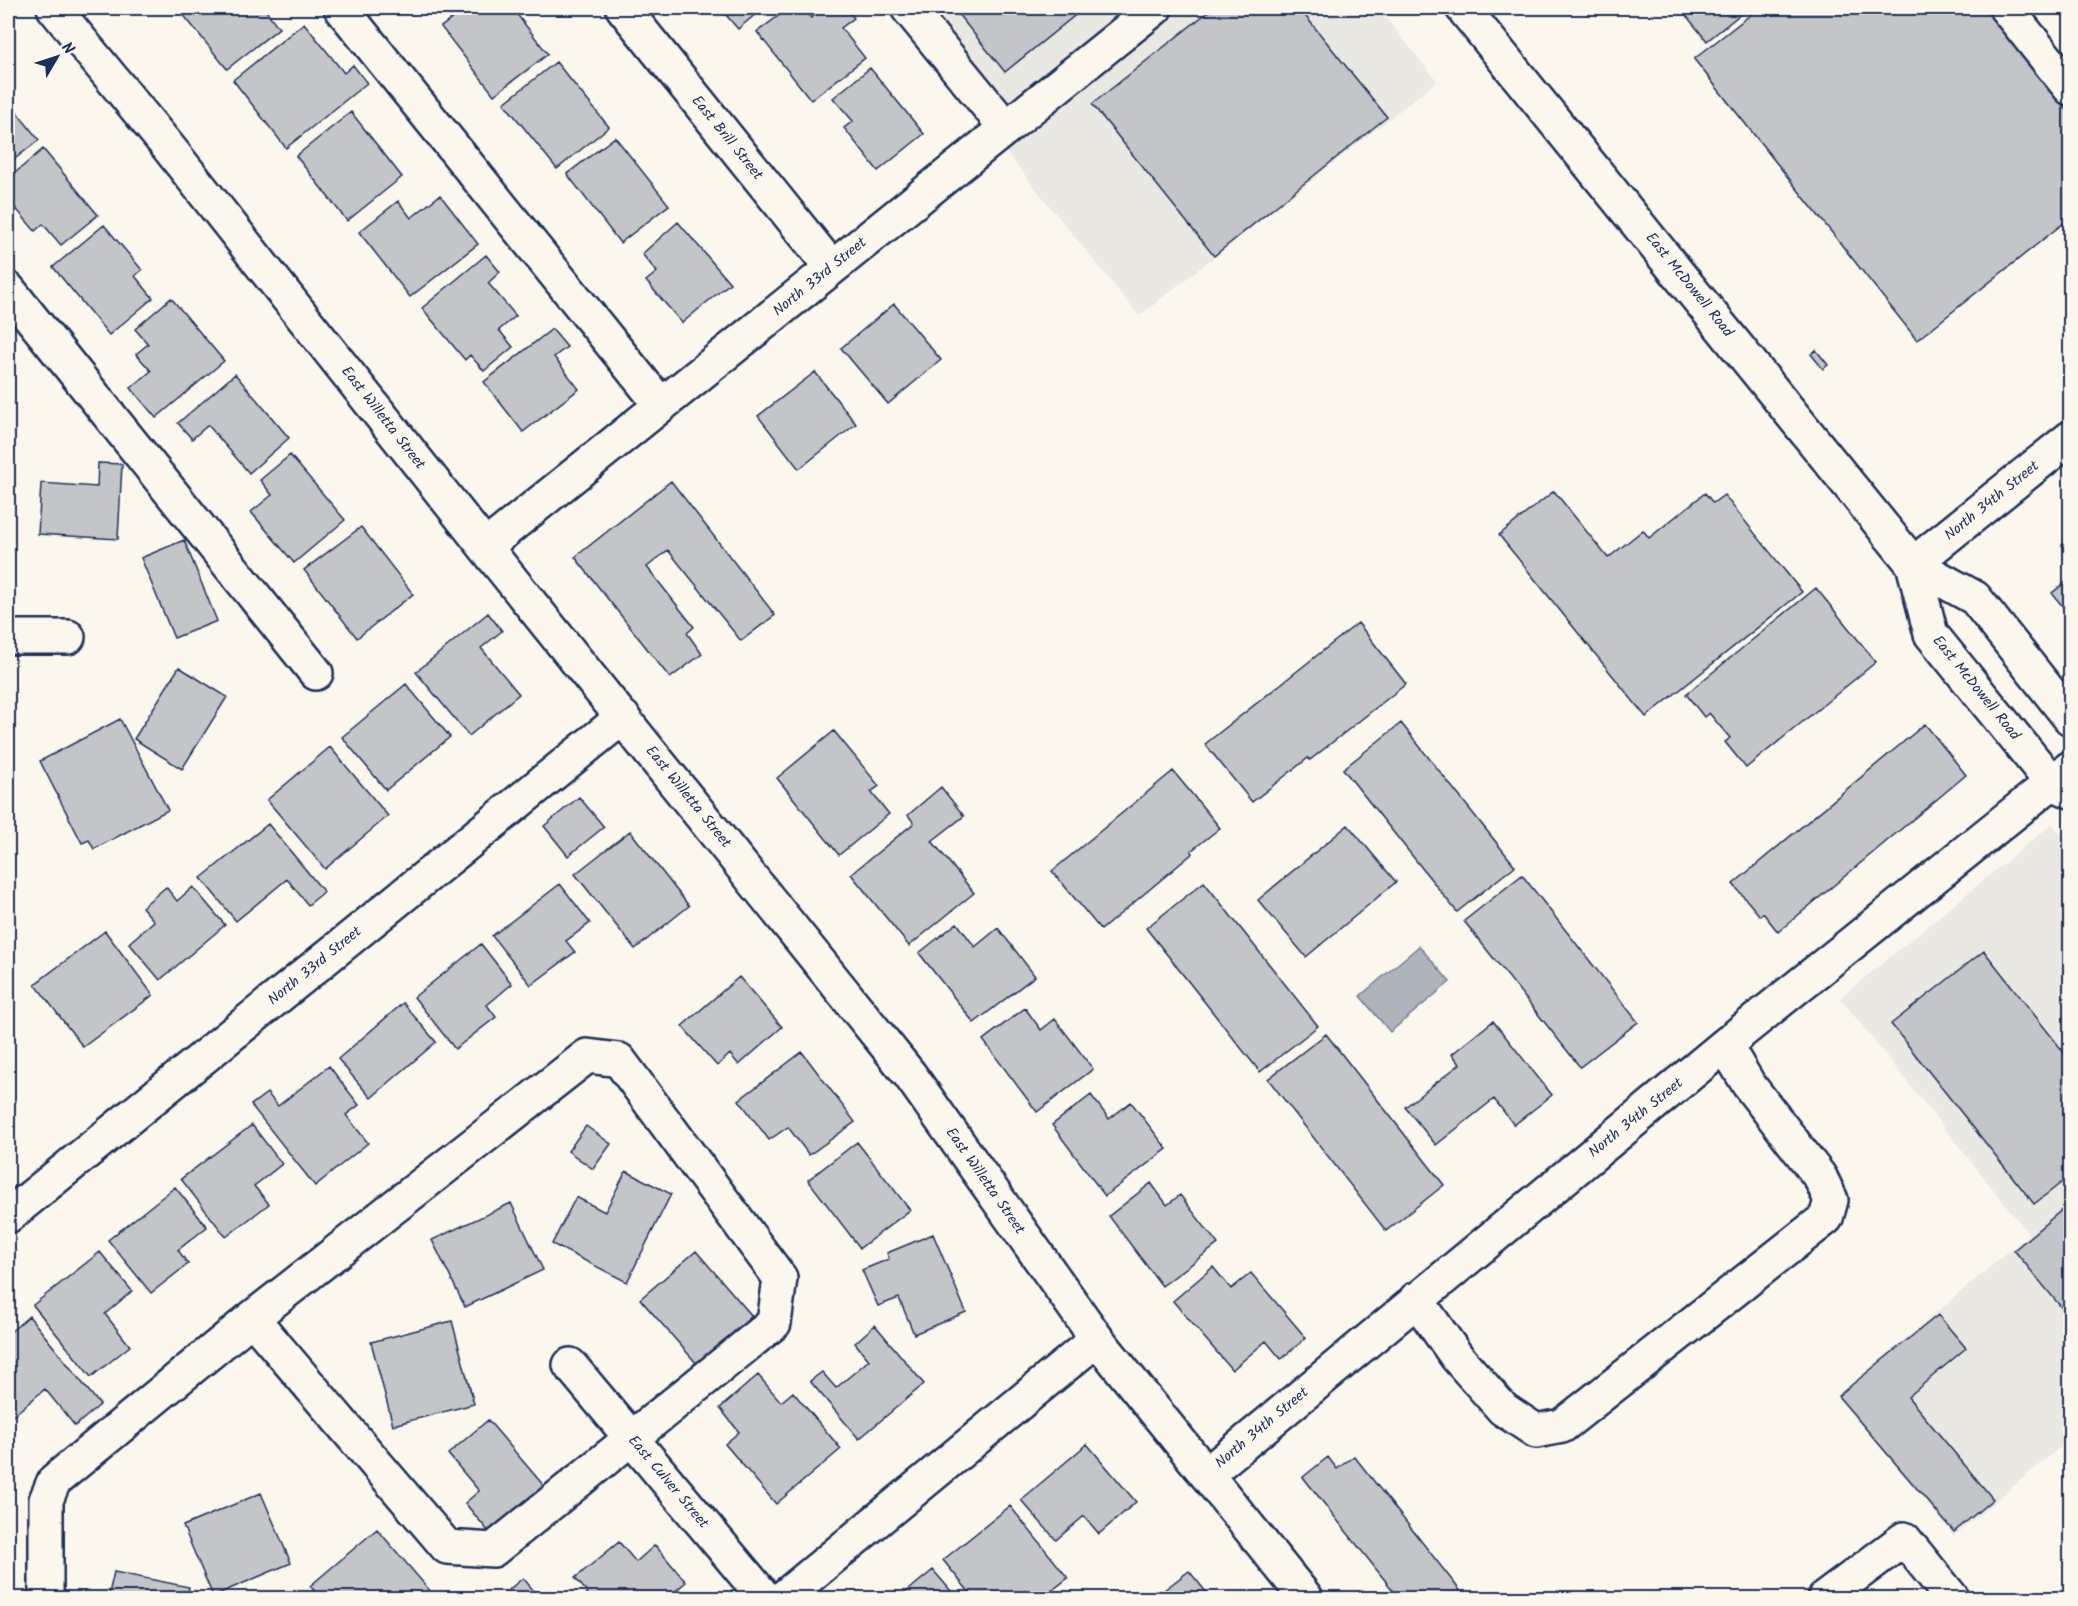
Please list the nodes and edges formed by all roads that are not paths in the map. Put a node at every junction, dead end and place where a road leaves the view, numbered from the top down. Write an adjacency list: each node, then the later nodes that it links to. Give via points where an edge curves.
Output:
1 (54, 8): 14 (street, East Willetta Street)
2 (341, 8): 12 (street)
3 (623, 8): 10 (street, East Brill Street)
4 (908, 8): 9 (street)
5 (1155, 8): 9 (street, North 33rd Street)
6 (1463, 8): 15 (street, East McDowell Road)
7 (2006, 8): 8 (street)
8 (2070, 88)
9 (1006, 128): 10 (street, North 33rd Street)
10 (832, 268): 12 (street, North 33rd Street)
11 (8, 290): 18 (street)
12 (661, 405): 14 (street, North 33rd Street)
13 (2070, 438): 15 (street, North 34th Street)
14 (485, 547): 19 (street, East Willetta Street)
15 (1913, 564): 20 (street, East McDowell Road, via 1975,598); 21 (street, East McDowell Road, via 1931,634)
16 (8, 637): 17 (street)
17 (68, 637)
18 (316, 673)
19 (623, 717): 23 (street, North 33rd Street); 26 (street, East Willetta Street, via 910,1075)
20 (2070, 718)
21 (2064, 781): 22 (street, North 34th Street)
22 (1725, 1045): 24 (street, North 34th Street); 24 (street, via 1749,1085 1820,1177 1831,1200 1826,1218 1562,1426 1536,1431 1503,1409 1458,1357)
23 (8, 1216)
24 (1416, 1299): 29 (street, North 34th Street)
25 (252, 1318): 28 (street, via 447,1547 494,1550); 28 (street, via 587,1056 620,1059 780,1278 774,1323); 30 (street, via 54,1481 46,1500)
26 (1097, 1339): 29 (street, East Willetta Street); 32 (street)
27 (570, 1365): 28 (street, East Culver Street)
28 (633, 1439): 31 (street, East Culver Street)
29 (1207, 1474): 33 (street, East Willetta Street)
30 (46, 1599)
31 (765, 1599)
32 (783, 1599)
33 (1306, 1599)
34 (1825, 1599): 35 (street, via 1904,1539)
35 (1952, 1599)

